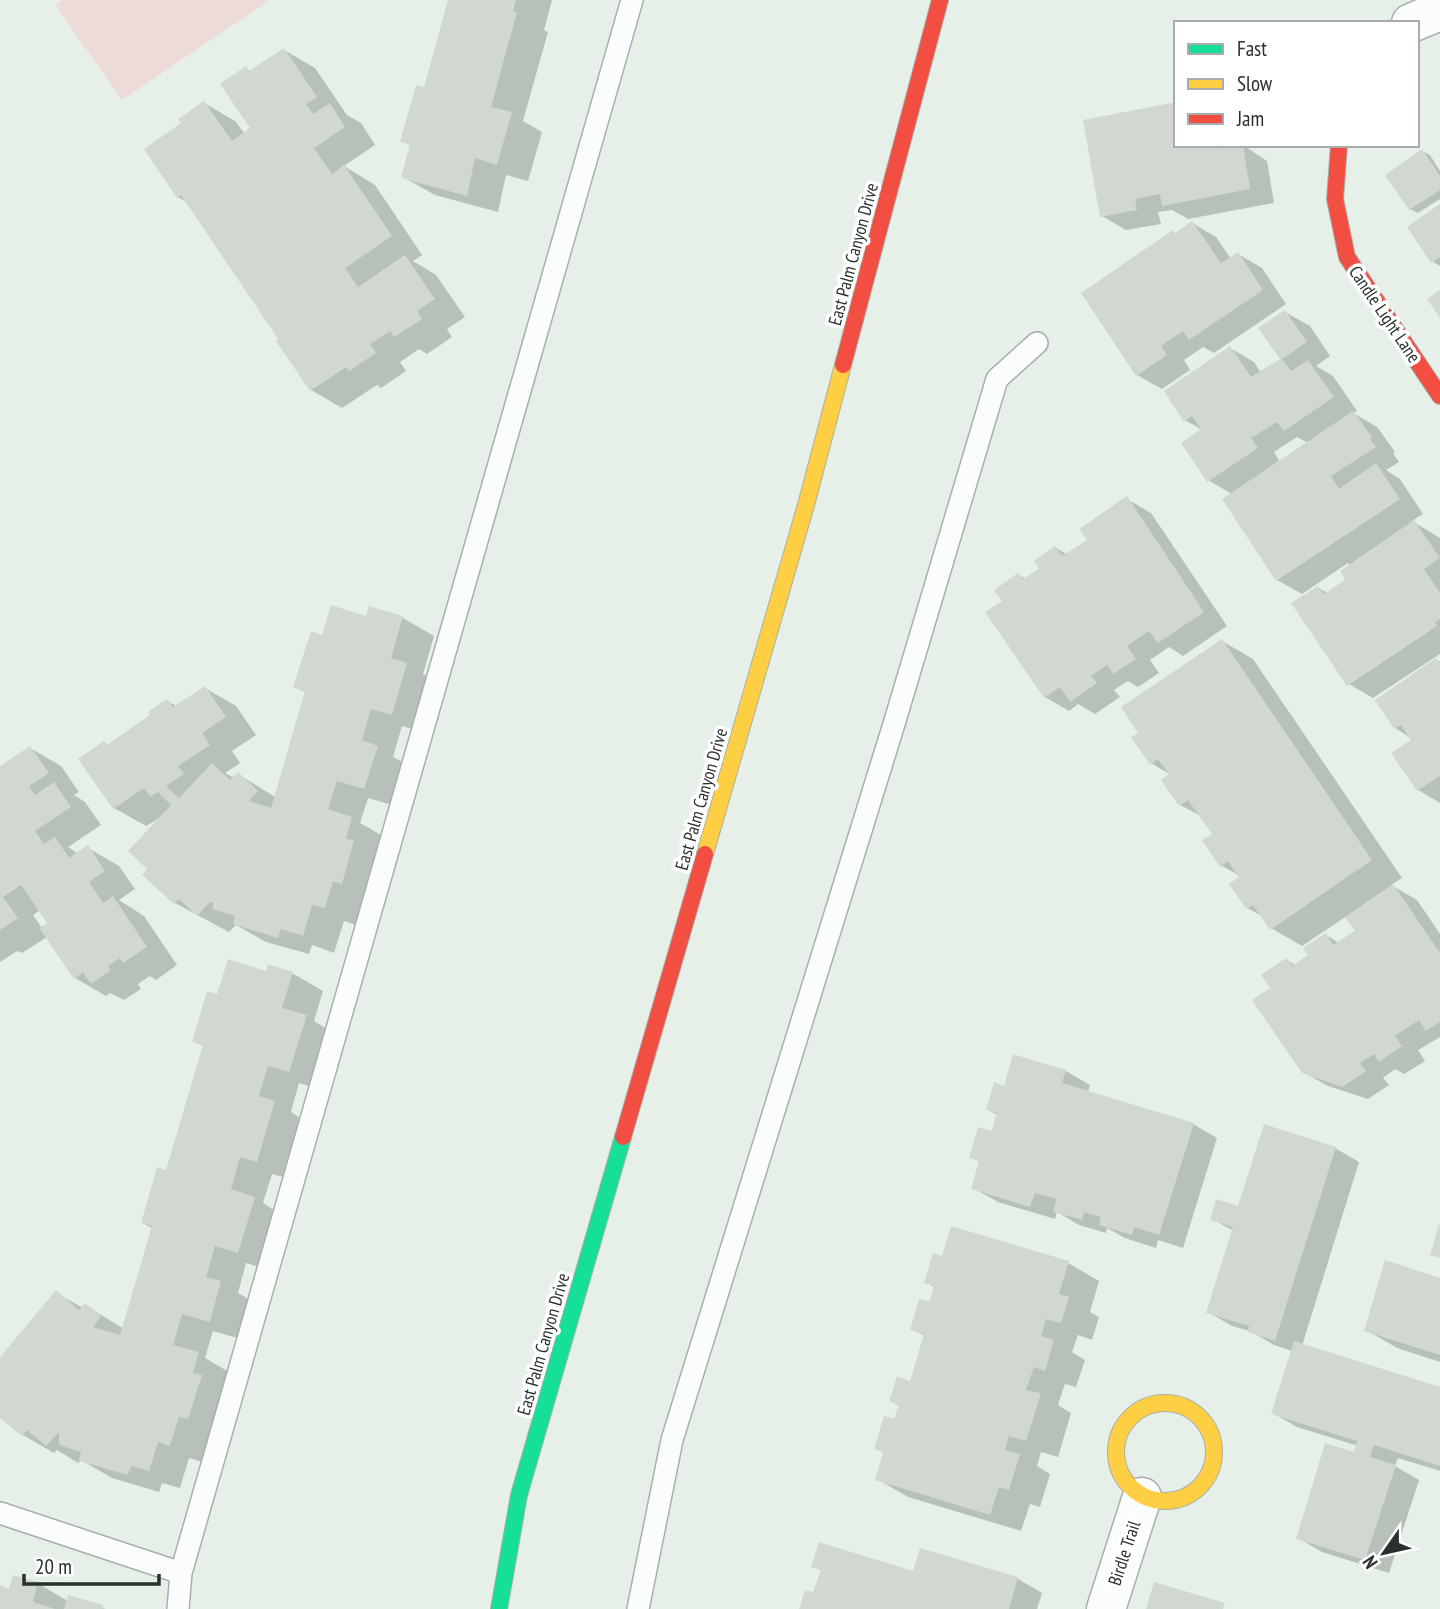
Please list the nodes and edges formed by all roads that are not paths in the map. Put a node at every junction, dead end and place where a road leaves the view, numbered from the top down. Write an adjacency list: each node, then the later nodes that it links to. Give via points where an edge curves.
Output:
1 (632, 0): 10 (lane)
2 (940, 0): 12 (main road, East Palm Canyon Drive, via 806,505 519,1495)
3 (1440, 11): 4 (street)
4 (1416, 21)
5 (1339, 147): 7 (main road, Candle Light Lane, via 1335,199 1347,257)
6 (1037, 344): 13 (lane, via 997,379 672,1440)
7 (1440, 396)
8 (1142, 1497): 8 (main road, Birdle Trail, via 1170,1502 1198,1489 1208,1478 1215,1448 1211,1432 1190,1408 1157,1402 1127,1419 1119,1433 1118,1467); 14 (street, Birdle Trail)
9 (0, 1513): 10 (lane)
10 (181, 1573): 11 (lane)
11 (178, 1609)
12 (499, 1609)
13 (638, 1609)
14 (1106, 1609)

